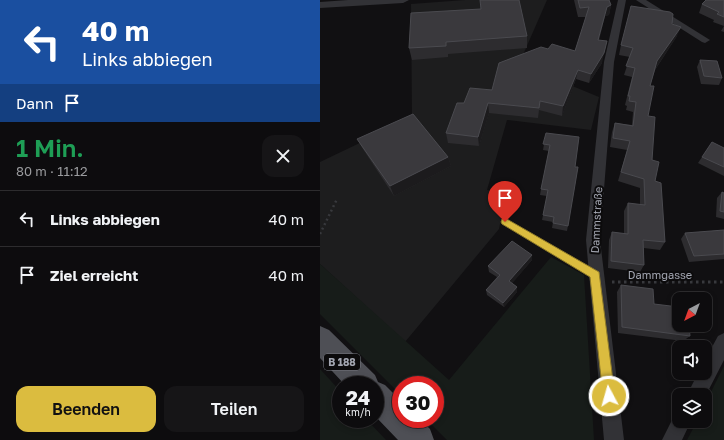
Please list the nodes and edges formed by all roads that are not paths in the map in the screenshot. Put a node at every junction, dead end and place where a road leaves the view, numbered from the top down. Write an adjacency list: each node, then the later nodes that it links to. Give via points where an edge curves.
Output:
1 (402, 0): 4 (street)
2 (622, 0): 7 (street, Dammstraße, via 609,62 593,240)
3 (640, 0): 5 (street)
4 (320, 5)
5 (705, 40)
6 (505, 222): 7 (lane)
7 (595, 278): 15 (street, Dammstraße)
8 (320, 339): 10 (main road, B 188)
9 (724, 342): 11 (street)
10 (356, 376)
11 (700, 388)
12 (384, 405): 14 (main road)
13 (678, 428): 16 (street)
14 (419, 440)
15 (614, 440)
16 (672, 440)

